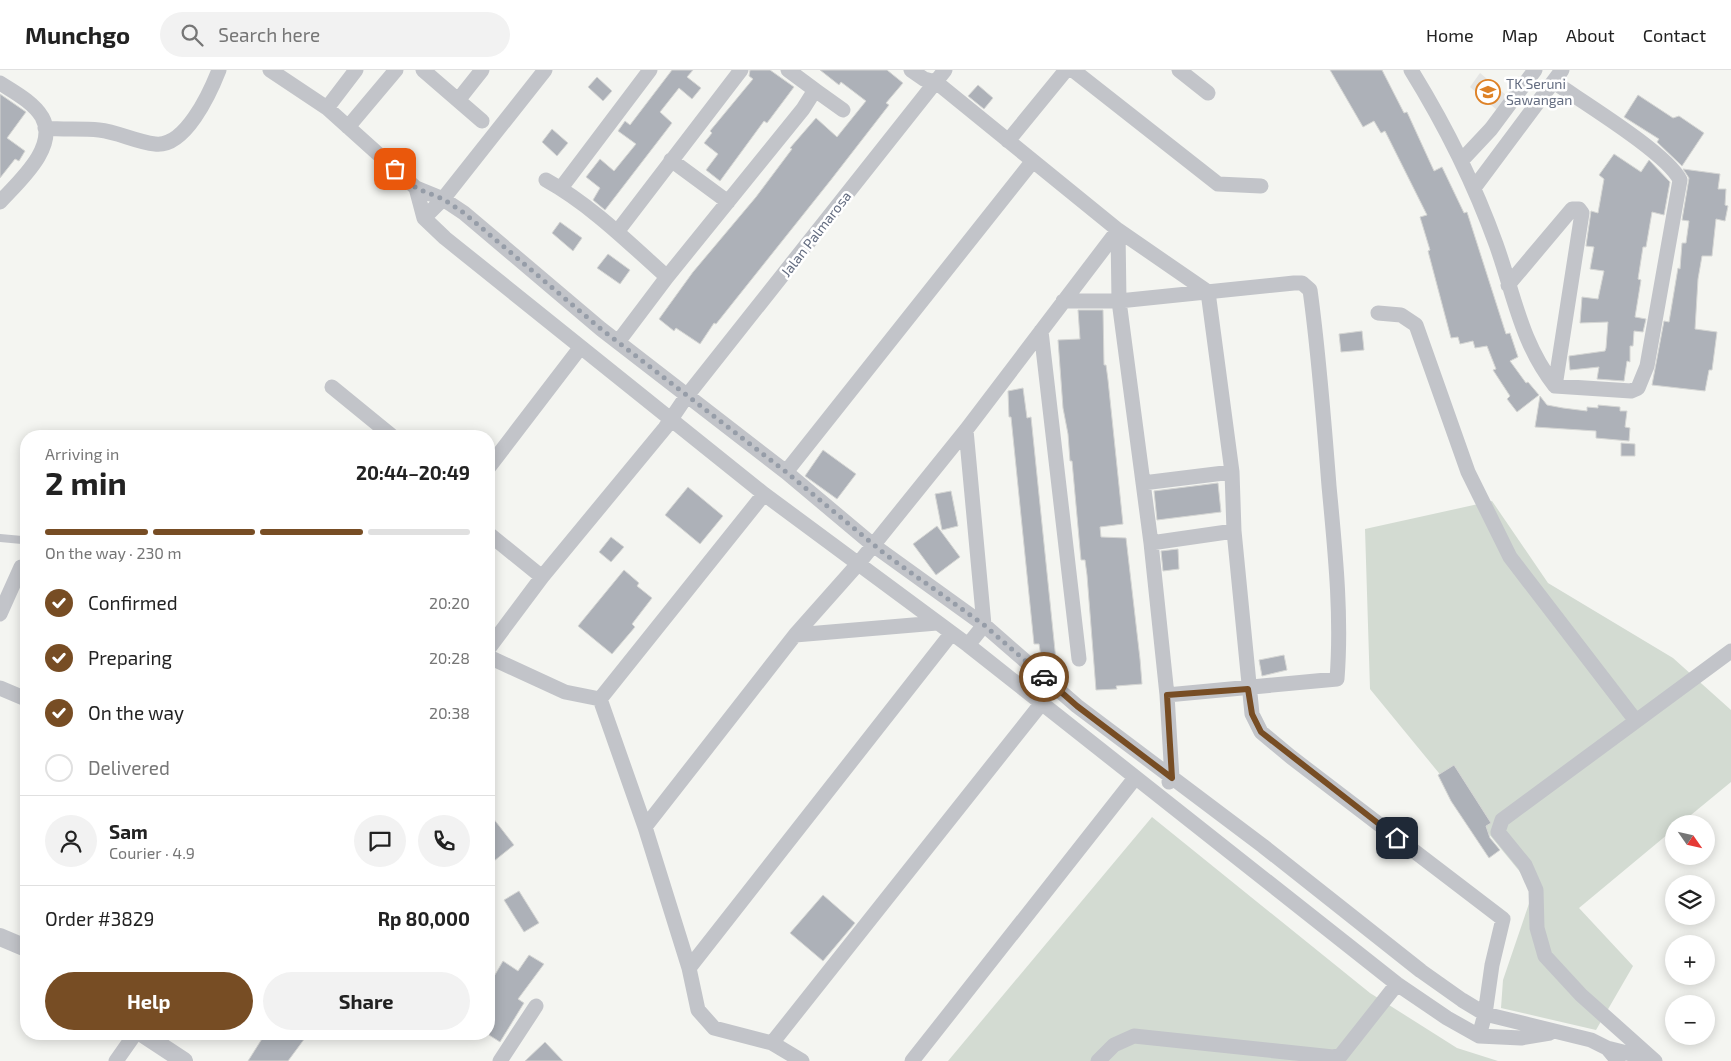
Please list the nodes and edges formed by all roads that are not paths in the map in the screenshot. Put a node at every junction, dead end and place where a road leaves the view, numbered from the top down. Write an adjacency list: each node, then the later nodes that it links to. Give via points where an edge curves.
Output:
1 (219, 70): 27 (street, via 186,130 175,140 157,144 98,130)
2 (270, 70): 23 (street)
3 (356, 70): 23 (street)
4 (396, 70): 26 (street)
5 (423, 70): 22 (street)
6 (482, 70): 22 (street)
7 (545, 70): 37 (street)
8 (650, 70): 35 (street)
9 (741, 70): 29 (street)
10 (788, 70): 20 (street)
11 (911, 70): 17 (street, via 924,78)
12 (1066, 70): 28 (street)
13 (1073, 70): 33 (street, via 1218,184)
14 (1179, 70): 21 (street)
15 (1535, 70): 30 (street, via 1491,129)
16 (1418, 73): 30 (street)
17 (937, 74): 28 (street); 54 (street, Jalan Palmarosa)
18 (1558, 76): 36 (street); 52 (street, via 1669,166 1678,176 1681,187 1647,366 1638,388 1613,391)
19 (0, 83): 27 (street, via 25,100 41,117)
20 (815, 90): 24 (street); 39 (street)
21 (1208, 93)
22 (459, 99): 25 (street)
23 (327, 108): 26 (street)
24 (843, 110)
25 (482, 121)
26 (348, 127): 34 (street)
27 (45, 128): 38 (street, via 44,144 37,158)
28 (1008, 141): 31 (street)
29 (671, 160): 39 (street); 42 (street)
30 (1461, 161): 36 (street)
31 (1032, 162): 41 (street); 59 (street)
32 (546, 180): 35 (street)
33 (1261, 186)
34 (416, 188): 37 (street); 40 (street)
35 (561, 188): 42 (street)
36 (1474, 188): 44 (street)
37 (443, 199): 40 (street); 50 (street)
38 (0, 202)
39 (728, 202): 43 (street)
40 (424, 218): 51 (street)
41 (1118, 230): 45 (street); 46 (street); 47 (street)
42 (617, 232): 43 (street)
43 (667, 277): 50 (street)
44 (1508, 285): 52 (street, via 1528,345); 52 (street, via 1572,209 1579,209 1582,213)
45 (1208, 292): 46 (street); 60 (street); 83 (street, via 1302,283 1310,290 1322,396 1338,583 1337,679)
46 (1119, 301): 47 (street); 61 (street)
47 (1064, 302): 49 (street)
48 (1378, 313): 88 (street, via 1401,315 1416,325 1468,472 1510,557)
49 (1042, 331): 57 (street); 80 (street)
50 (618, 342): 54 (street)
51 (580, 348): 55 (street); 58 (street)
52 (1555, 386)
53 (332, 387): 56 (street)
54 (686, 397): 55 (street, Jalan Palmarosa); 59 (street)
55 (671, 419): 62 (street); 71 (street, Jalan Palmarosa)
56 (385, 430)
57 (966, 430): 68 (street); 74 (street)
58 (495, 459)
59 (786, 472): 68 (street)
60 (1232, 472): 61 (street); 63 (street)
61 (1142, 483): 67 (street)
62 (764, 494): 69 (street); 86 (street)
63 (1234, 531): 67 (street); 83 (street)
64 (0, 538): 66 (lane)
65 (495, 539): 71 (street)
66 (20, 540)
67 (1151, 543): 84 (street)
68 (873, 545): 69 (street); 74 (street)
69 (858, 564): 73 (street); 76 (street)
70 (20, 569): 72 (street)
71 (542, 577): 77 (street, Jalan Palmarosa)
72 (0, 614)
73 (937, 623): 75 (street); 76 (street)
74 (984, 625): 78 (street); 90 (street, via 1077,706)
75 (951, 634): 78 (street); 95 (street)
76 (795, 635): 92 (street)
77 (495, 640)
78 (968, 645): 87 (street)
79 (1731, 651): 88 (street)
80 (1079, 659)
81 (495, 660): 86 (street, via 565,692)
82 (0, 688): 85 (street)
83 (1248, 689): 84 (street); 98 (street, via 1252,714 1261,732 1503,920)
84 (1167, 695): 90 (street)
85 (20, 696)
86 (600, 699): 92 (street)
87 (1041, 704): 89 (street); 103 (street)
88 (1636, 721): 105 (street, via 1502,820 1498,832 1525,865 1536,890 1537,928 1545,956 1582,995)
89 (1135, 778): 91 (street); 110 (street)
90 (1172, 778): 91 (street); 98 (street, via 1420,971)
91 (1160, 796): 96 (street)
92 (645, 828): 95 (street)
93 (0, 937): 94 (street)
94 (20, 945)
95 (689, 968): 103 (street, via 698,1010 704,1020 714,1028)
96 (1397, 984): 100 (street); 111 (street, via 1341,1055 1334,1057 1134,1036 1114,1046)
97 (536, 1006): 108 (street)
98 (1485, 1014): 99 (street); 100 (street)
99 (1557, 1031): 100 (street, via 1521,1038); 104 (street)
100 (1479, 1036)
101 (131, 1040): 106 (street)
102 (152, 1040): 107 (street)
103 (772, 1043): 109 (street)
104 (1607, 1048): 105 (street); 112 (street)
105 (1654, 1060)
106 (116, 1061)
107 (184, 1061)
108 (500, 1061)
109 (802, 1061)
110 (912, 1061)
111 (1098, 1061)
112 (1618, 1061)

